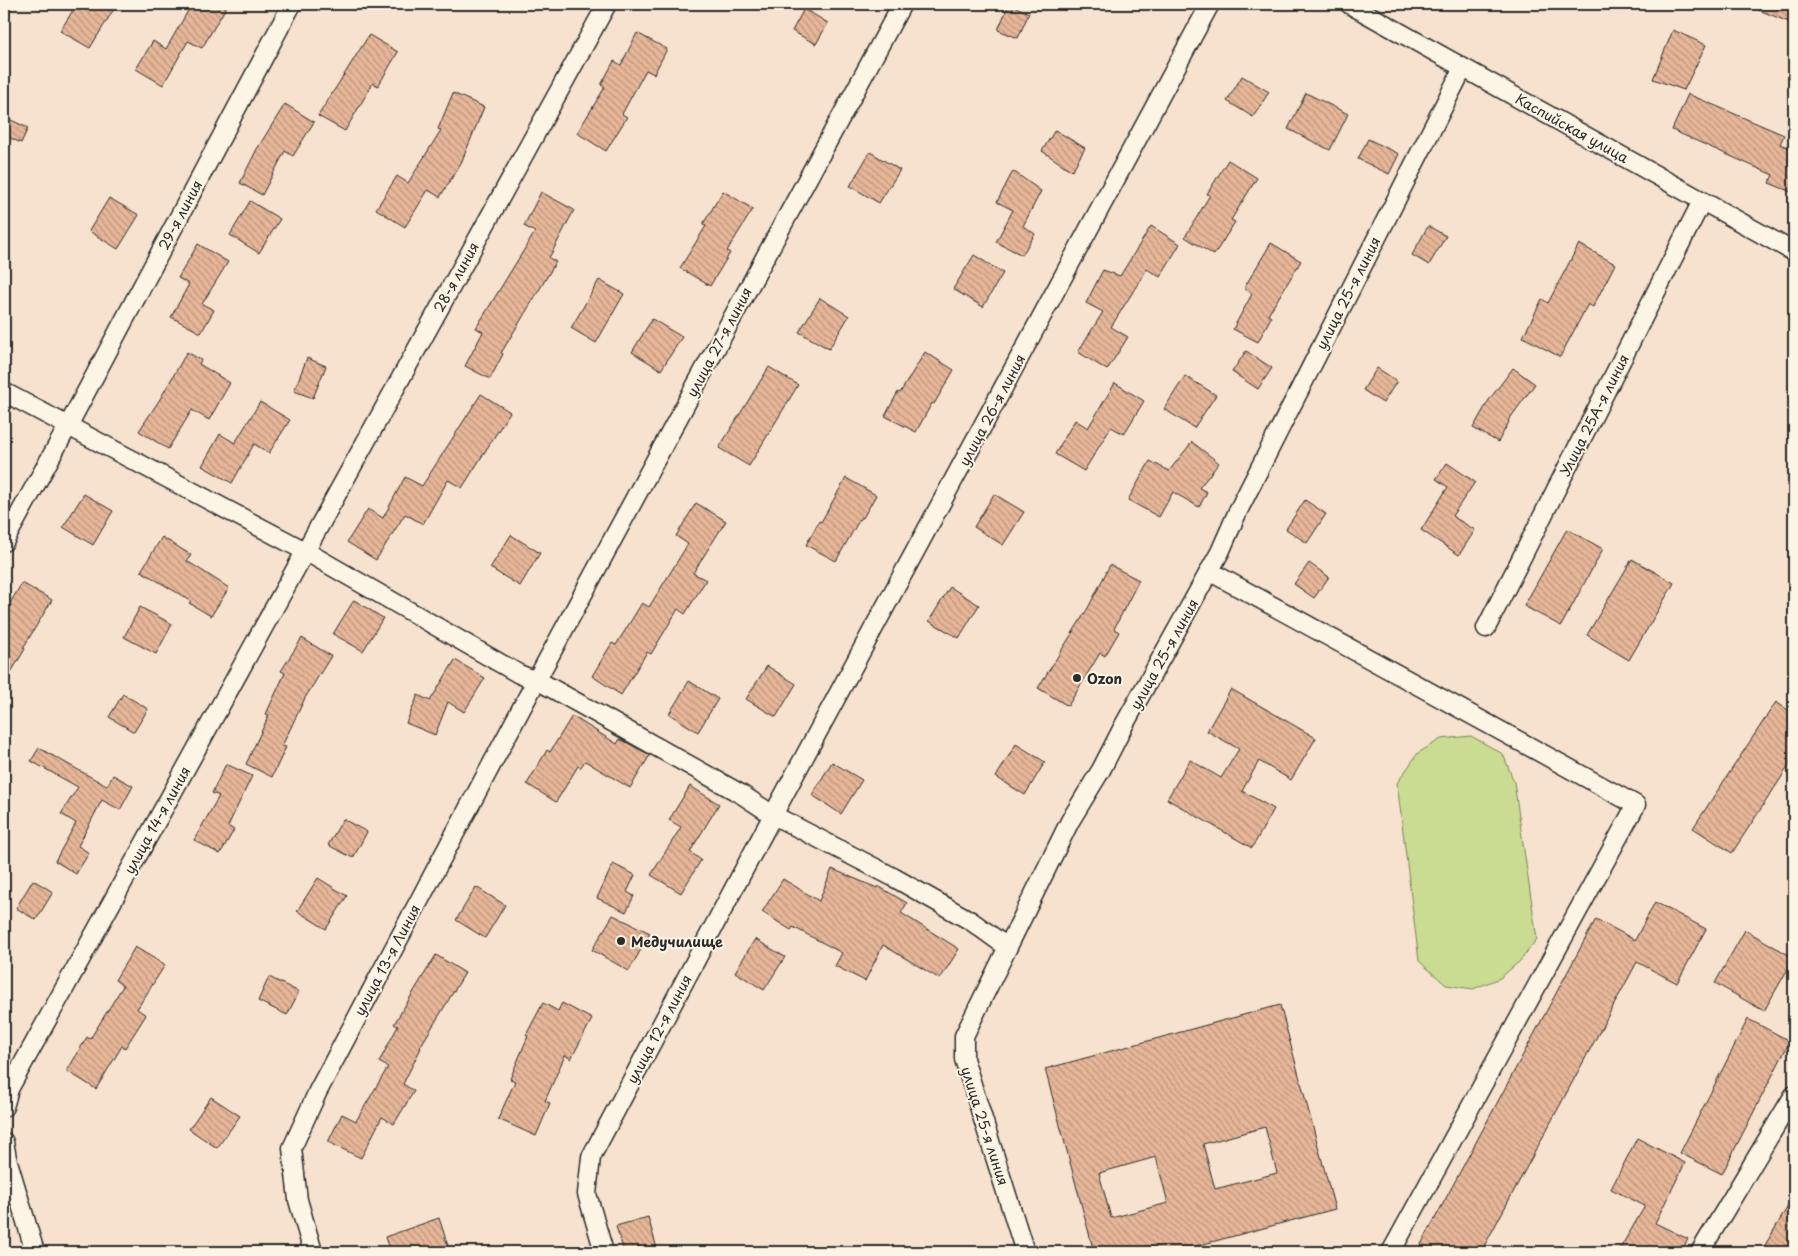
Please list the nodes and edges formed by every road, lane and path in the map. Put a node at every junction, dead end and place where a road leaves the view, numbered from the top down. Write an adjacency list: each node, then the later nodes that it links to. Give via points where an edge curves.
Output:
1 (292, 4): 10 (street, 29-я линия)
2 (607, 4): 12 (street, 28-я линия)
3 (902, 4): 15 (street, улица 27-я линия)
4 (1210, 4): 16 (street, улица 26-я линия)
5 (1349, 4): 6 (street, Каспийская улица)
6 (1463, 68): 7 (street, Каспийская улица); 13 (street, улица 25-я линия)
7 (1702, 201): 8 (street, Каспийская улица); 14 (street, Улица 25А-я линия)
8 (1794, 252)
9 (4, 392): 10 (street)
10 (68, 426): 11 (street, 29-я линия); 12 (street)
11 (4, 542)
12 (304, 551): 15 (street); 19 (street, улица 14-я линия, via 9,1089)
13 (1209, 571): 17 (street, улица 25-я линия, via 1070,821); 25 (street, via 1636,805)
14 (1486, 628)
15 (536, 681): 16 (street, via 741,794); 22 (street, улица 13-я Линия, via 341,1046 292,1148 298,1200)
16 (773, 815): 17 (street, via 971,920); 23 (street, улица 12-я линия, via 591,1157 587,1194)
17 (1007, 946): 24 (street, улица 25-я линия, via 964,1036 964,1059)
18 (1794, 1095): 26 (street)
19 (4, 1107)
20 (4, 1142): 21 (street)
21 (35, 1252)
22 (313, 1252)
23 (604, 1252)
24 (1025, 1252)
25 (1391, 1252)
26 (1700, 1252)

